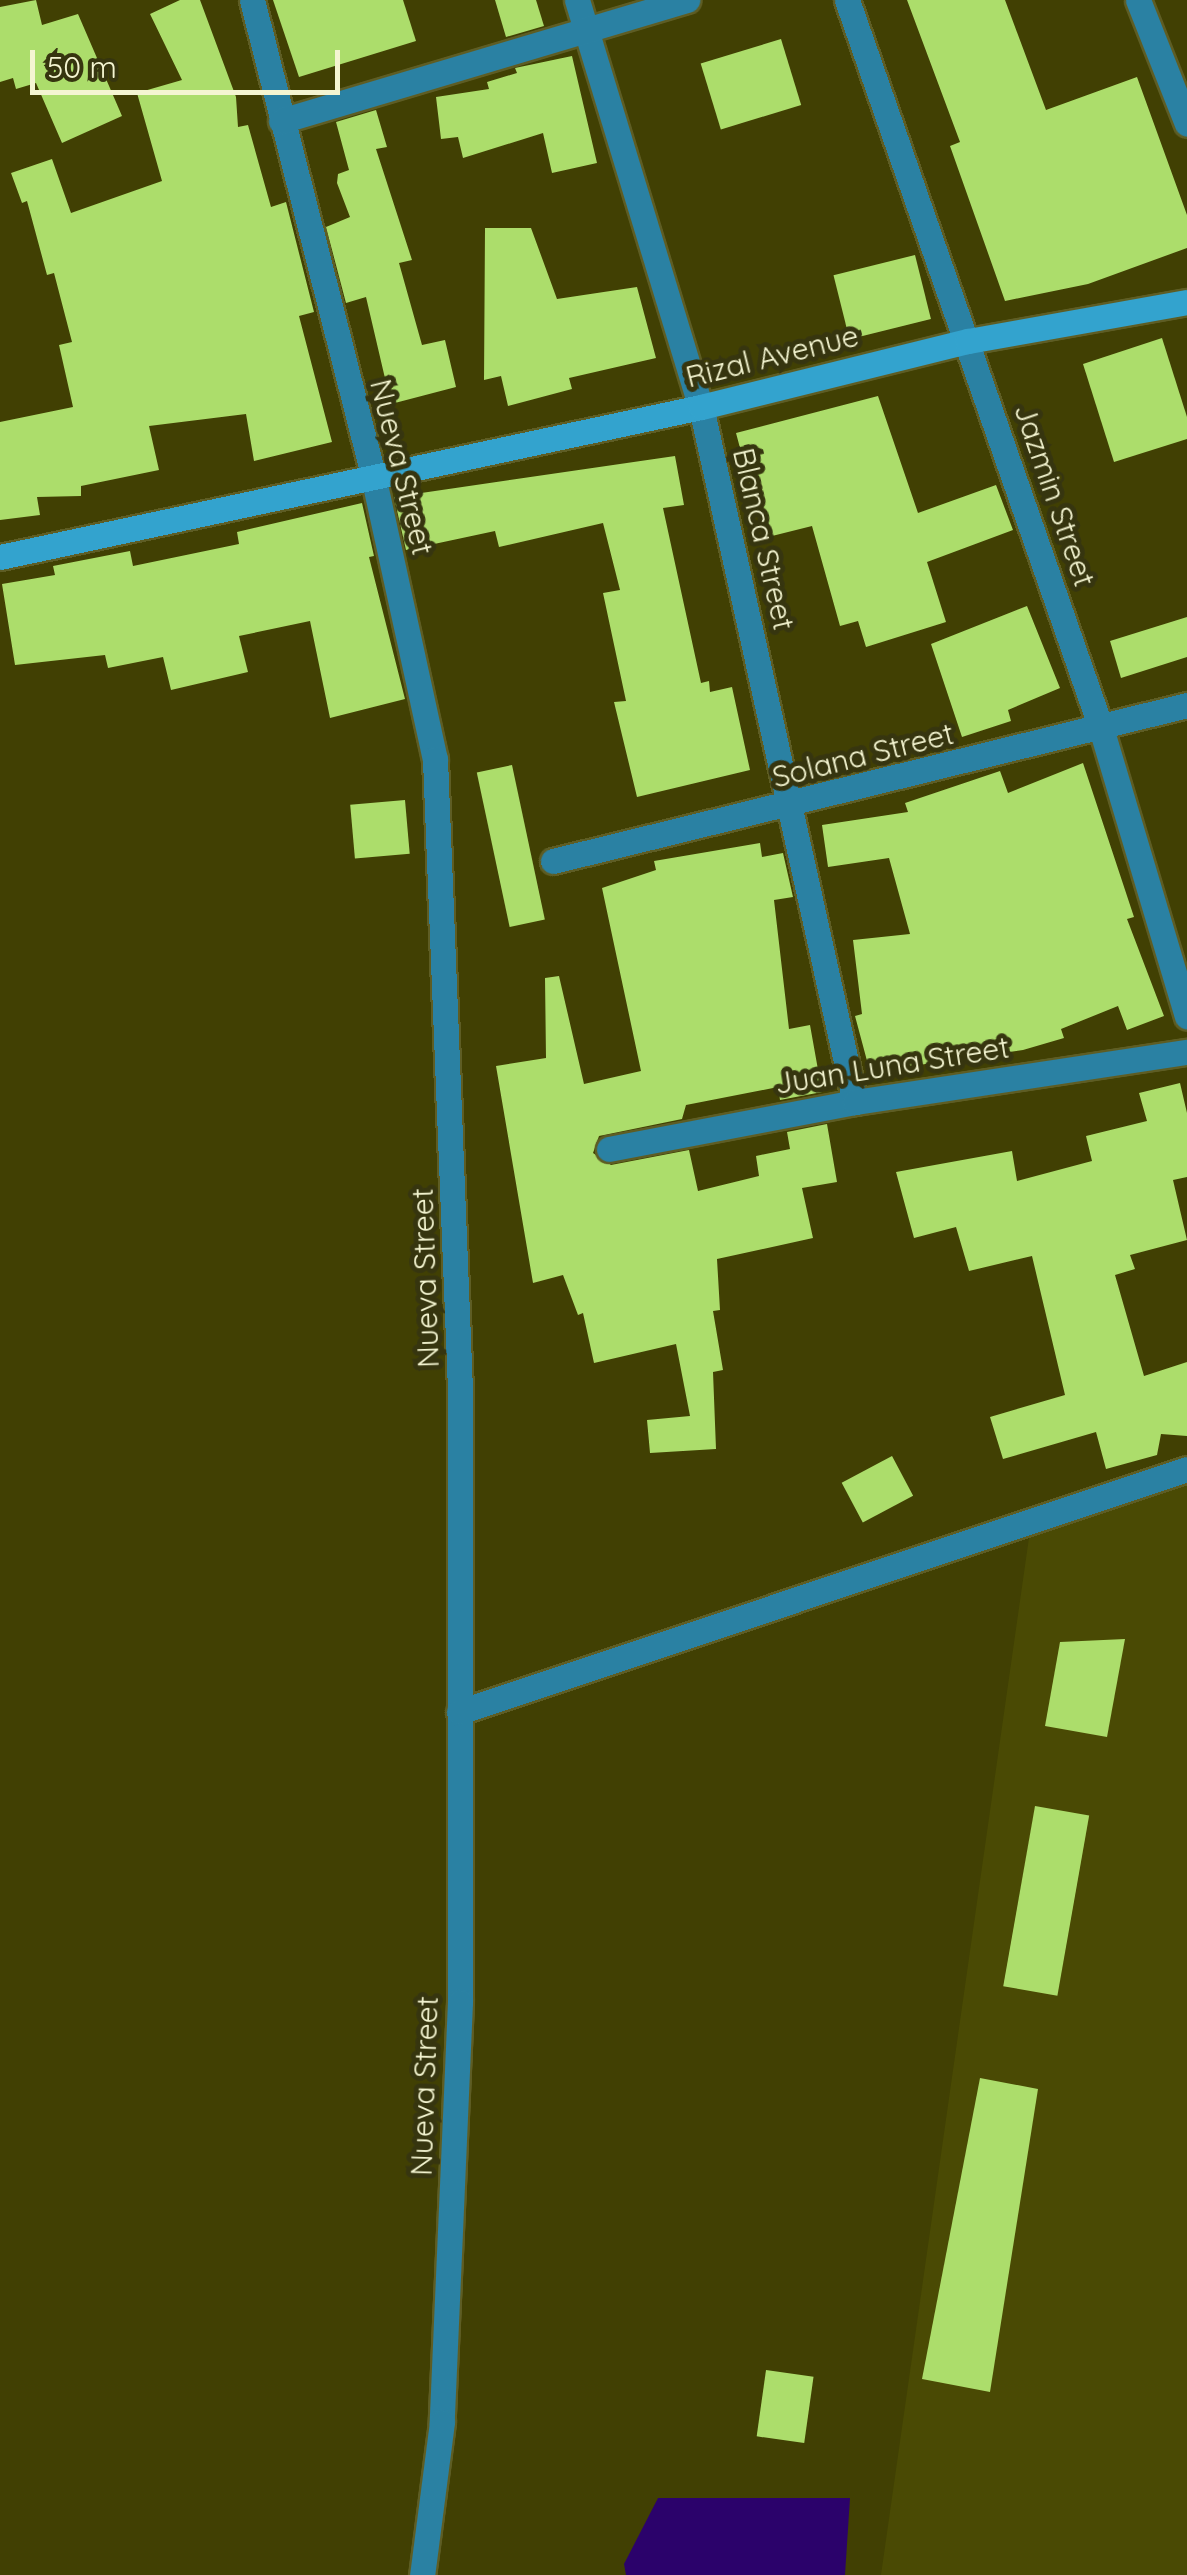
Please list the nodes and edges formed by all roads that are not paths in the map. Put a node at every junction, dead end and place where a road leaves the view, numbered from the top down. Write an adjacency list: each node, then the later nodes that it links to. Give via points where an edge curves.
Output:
1 (252, 0): 7 (street, Nueva Street)
2 (576, 0): 6 (street, Blanca Street)
3 (687, 0): 6 (street)
4 (847, 0): 10 (street, Jazmin Street)
5 (1138, 0): 8 (street)
6 (587, 28): 7 (street); 11 (street, Blanca Street)
7 (281, 122): 12 (street, Nueva Street)
8 (1187, 124)
9 (1187, 302): 10 (street, Rizal Avenue)
10 (968, 342): 11 (street, Rizal Avenue); 15 (street, Jazmin Street)
11 (701, 407): 12 (street, Rizal Avenue); 16 (street, Blanca Street)
12 (374, 480): 13 (street, Rizal Avenue); 23 (street, Nueva Street, via 435,759 451,1033)
13 (0, 557)
14 (1187, 705): 15 (street, Solana Street)
15 (1101, 728): 16 (street, Solana Street); 18 (street, Jazmin Street)
16 (792, 806): 17 (street, Solana Street); 20 (street, Blanca Street)
17 (553, 861)
18 (1187, 1016)
19 (1187, 1052): 20 (street, Juan Luna Street)
20 (855, 1102): 21 (street, Juan Luna Street)
21 (609, 1149)
22 (1187, 1469): 23 (street)
23 (459, 1712): 24 (street, Nueva Street, via 459,2040 442,2422)
24 (422, 2575)

